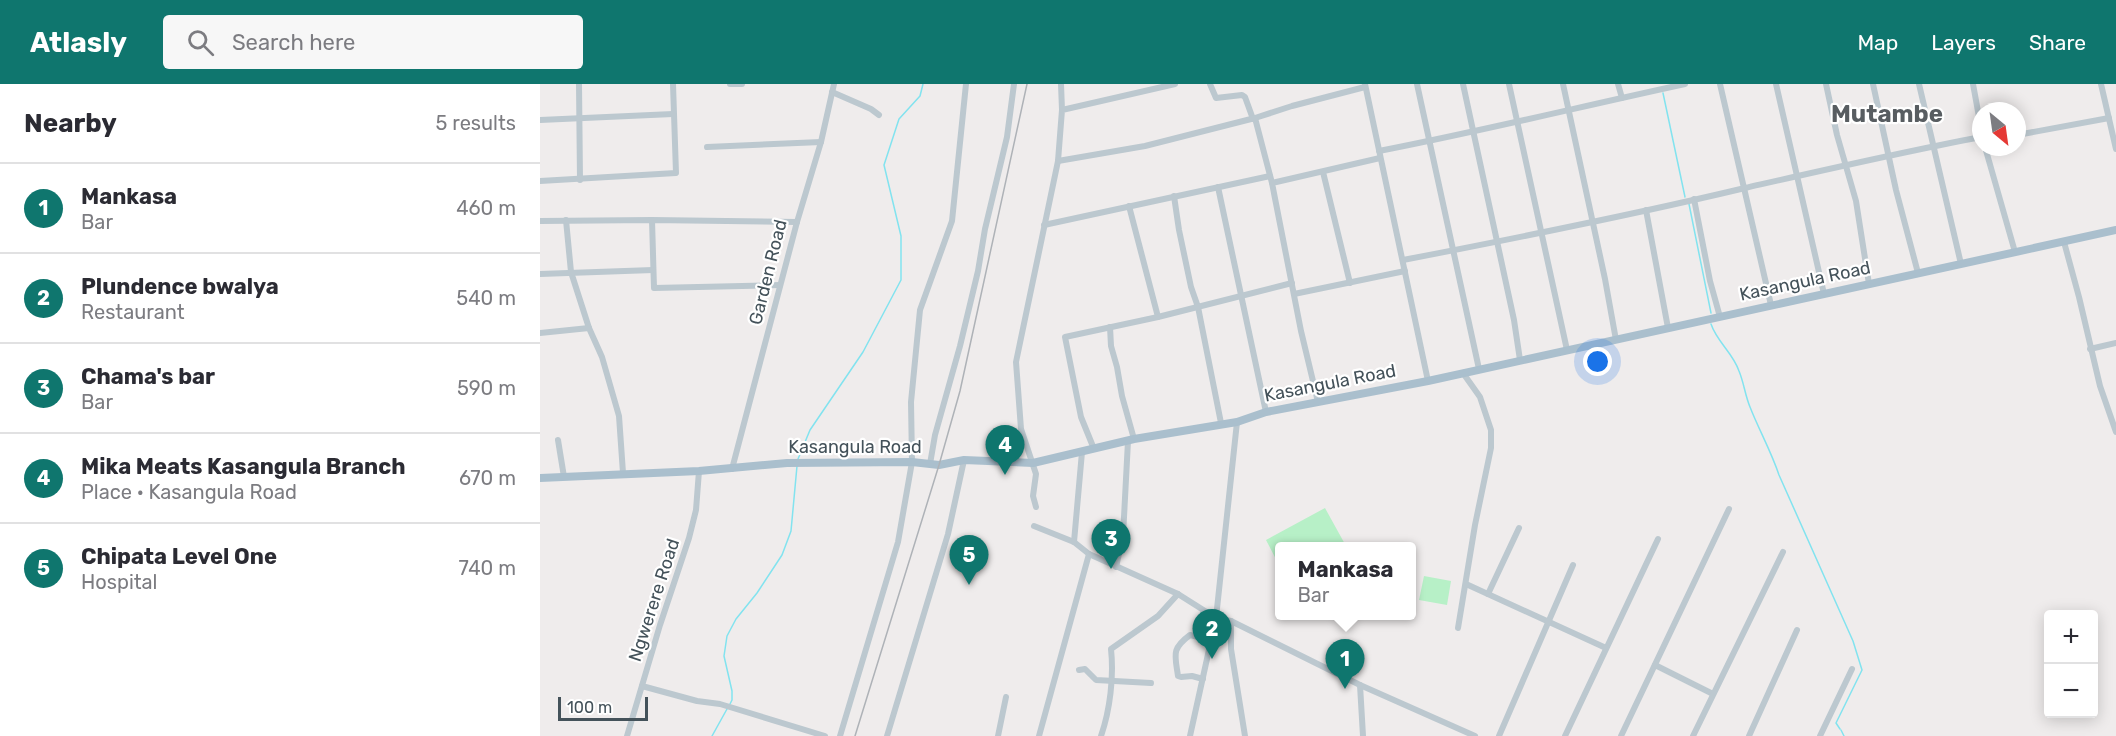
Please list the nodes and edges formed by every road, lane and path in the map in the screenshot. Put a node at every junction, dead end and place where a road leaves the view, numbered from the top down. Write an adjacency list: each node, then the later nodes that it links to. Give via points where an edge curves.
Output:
1 (579, 84): 34 (street)
2 (673, 84): 31 (street)
3 (730, 84): 4 (street)
4 (742, 84)
5 (834, 84): 25 (street, Garden Road)
6 (966, 84): 114 (street, via 952,221 920,310 911,402)
7 (1014, 84): 116 (street, via 1007,137 978,271)
8 (1061, 84): 30 (street)
9 (1175, 84): 30 (street)
10 (1210, 84): 35 (street, via 1216,98 1245,97)
11 (1417, 84): 41 (street)
12 (1463, 84): 38 (street)
13 (1509, 84): 37 (street)
14 (1563, 84): 28 (street)
15 (1618, 84): 26 (street)
16 (1685, 84): 26 (street)
17 (1720, 84): 57 (street)
18 (1776, 84): 52 (street)
19 (1826, 84): 50 (street)
20 (1873, 84): 47 (street)
21 (1919, 84): 43 (street)
22 (1973, 84): 27 (street)
23 (2101, 84): 32 (street)
24 (1365, 86): 35 (street); 46 (street)
25 (832, 92): 33 (street); 42 (street, Garden Road)
26 (1622, 98): 28 (street)
27 (1976, 102)
28 (1568, 109): 37 (street); 66 (street)
29 (2116, 109): 32 (street)
30 (1062, 110): 49 (street)
31 (673, 114): 34 (street); 53 (street, via 676,172)
32 (2108, 114): 39 (street); 45 (street)
33 (879, 115)
34 (579, 118): 36 (street); 53 (street)
35 (1254, 118): 49 (street, via 1145,147); 54 (street)
36 (540, 120)
37 (1519, 121): 38 (street); 69 (street)
38 (1474, 132): 41 (street); 71 (street)
39 (2026, 133)
40 (1972, 139): 43 (street)
41 (1431, 141): 46 (street); 72 (street)
42 (821, 142): 44 (street); 65 (street, Garden Road)
43 (1934, 146): 47 (street); 75 (street)
44 (707, 147)
45 (2116, 149)
46 (1380, 154): 51 (street); 74 (street)
47 (1888, 155): 50 (street); 79 (street)
48 (1987, 156): 73 (street)
49 (1058, 160): 67 (street)
50 (1845, 165): 52 (street); 83 (street, via 1858,208)
51 (1323, 172): 54 (street); 82 (street)
52 (1796, 175): 57 (street); 86 (street)
53 (580, 180): 55 (street)
54 (1271, 180): 56 (street); 81 (street)
55 (540, 181)
56 (1218, 187): 58 (street); 87 (street)
57 (1745, 189): 59 (street); 88 (street)
58 (1174, 196): 60 (street); 89 (street)
59 (1694, 199): 61 (street); 91 (street)
60 (1129, 206): 67 (street); 90 (street)
61 (1646, 210): 66 (street); 94 (street)
62 (566, 220): 63 (street); 64 (street); 78 (street)
63 (652, 220): 65 (street); 76 (street)
64 (540, 221)
65 (797, 222): 84 (street, Garden Road)
66 (1592, 222): 69 (street); 96 (street)
67 (1044, 225): 115 (street, via 1016,362 1021,429)
68 (2116, 230): 70 (main road, Kasangula Road)
69 (1541, 233): 71 (street); 99 (street)
70 (2064, 242): 73 (main road, Kasangula Road); 98 (street)
71 (1497, 243): 72 (street); 100 (street)
72 (1453, 250): 74 (street); 101 (street)
73 (2015, 252): 75 (main road, Kasangula Road)
74 (1403, 260): 77 (street)
75 (1961, 264): 79 (main road, Kasangula Road)
76 (653, 270): 78 (street); 84 (street, via 654,288 661,289)
77 (1405, 271): 82 (street); 103 (street)
78 (571, 272): 80 (street); 93 (street)
79 (1918, 273): 83 (main road, Kasangula Road)
80 (540, 274)
81 (1292, 283): 85 (street); 87 (street)
82 (1350, 283): 85 (street)
83 (1869, 284): 86 (main road, Kasangula Road)
84 (780, 285): 117 (street, Garden Road)
85 (1294, 294): 104 (street)
86 (1824, 294): 88 (main road, Kasangula Road)
87 (1240, 297): 89 (street); 105 (street)
88 (1771, 305): 91 (main road, Kasangula Road)
89 (1198, 307): 90 (street); 107 (street)
90 (1158, 317): 92 (street)
91 (1720, 317): 94 (main road, Kasangula Road)
92 (1110, 327): 110 (street); 111 (street, via 1065,337 1081,417)
93 (590, 328): 95 (street); 119 (street, via 619,416)
94 (1668, 328): 96 (main road, Kasangula Road)
95 (540, 333)
96 (1616, 340): 99 (main road, Kasangula Road)
97 (2116, 343): 98 (street)
98 (2090, 349): 108 (street)
99 (1568, 350): 100 (main road, Kasangula Road)
100 (1520, 360): 101 (main road, Kasangula Road)
101 (1479, 369): 102 (main road, Kasangula Road)
102 (1463, 373): 103 (main road, Kasangula Road); 132 (street, via 1480,397 1491,430)
103 (1428, 381): 104 (main road, Kasangula Road)
104 (1318, 402): 105 (main road, Kasangula Road)
105 (1266, 412): 106 (main road, Kasangula Road)
106 (1237, 422): 107 (main road, Kasangula Road); 135 (street)
107 (1221, 423): 110 (main road, Kasangula Road)
108 (2116, 432)
109 (558, 440): 120 (street)
110 (1131, 440): 111 (main road, Kasangula Road); 131 (street, via 1123,536)
111 (1094, 449): 112 (main road, Kasangula Road)
112 (1082, 452): 115 (main road, Kasangula Road); 127 (street)
113 (964, 460): 115 (main road, Kasangula Road); 116 (main road, Kasangula Road); 155 (street, via 948,534)
114 (912, 462): 116 (main road, Kasangula Road); 117 (main road, Kasangula Road, via 787,463); 154 (street, via 898,542)
115 (1033, 463): 122 (street)
116 (930, 464)
117 (732, 469): 118 (main road, Kasangula Road)
118 (699, 471): 119 (main road, Kasangula Road); 149 (street, Ngwerere Road, via 689,538)
119 (622, 473): 120 (main road, Kasangula Road)
120 (564, 477): 121 (main road, Kasangula Road)
121 (540, 478)
122 (1035, 507)
123 (1729, 509): 142 (street)
124 (1035, 526): 127 (street)
125 (1519, 528): 134 (street)
126 (1658, 539): 141 (street)
127 (1074, 543): 129 (street)
128 (1783, 552): 150 (street)
129 (1089, 554): 131 (street); 157 (street)
130 (1573, 565): 137 (street)
131 (1116, 567): 133 (street)
132 (1466, 584): 134 (street); 138 (street)
133 (1178, 594): 135 (street); 146 (street, via 1158,616 1111,650)
134 (1488, 594): 137 (street)
135 (1216, 618): 136 (street); 140 (street)
136 (1231, 621): 148 (street); 160 (street)
137 (1549, 622): 141 (street); 163 (street)
138 (1458, 628)
139 (1797, 630): 167 (street)
140 (1211, 640): 145 (street); 145 (street, via 1190,635 1175,651 1178,676)
141 (1606, 648): 164 (street)
142 (1654, 665): 150 (street); 165 (street)
143 (1852, 669): 168 (street)
144 (1079, 670): 146 (street, via 1085,669 1096,680)
145 (1203, 679): 159 (street)
146 (1111, 681): 147 (street); 158 (street)
147 (1151, 683)
148 (1360, 685): 161 (street); 162 (street)
149 (642, 686): 152 (street, Ngwerere Road); 153 (street, via 739,709)
150 (1713, 693): 166 (street)
151 (1006, 697): 156 (street)
152 (627, 736)
153 (825, 736)
154 (840, 736)
155 (887, 736)
156 (998, 736)
157 (1039, 736)
158 (1101, 736)
159 (1190, 736)
160 (1245, 736)
161 (1363, 736)
162 (1475, 736)
163 (1499, 736)
164 (1565, 736)
165 (1621, 736)
166 (1693, 736)
167 (1749, 736)
168 (1820, 736)

